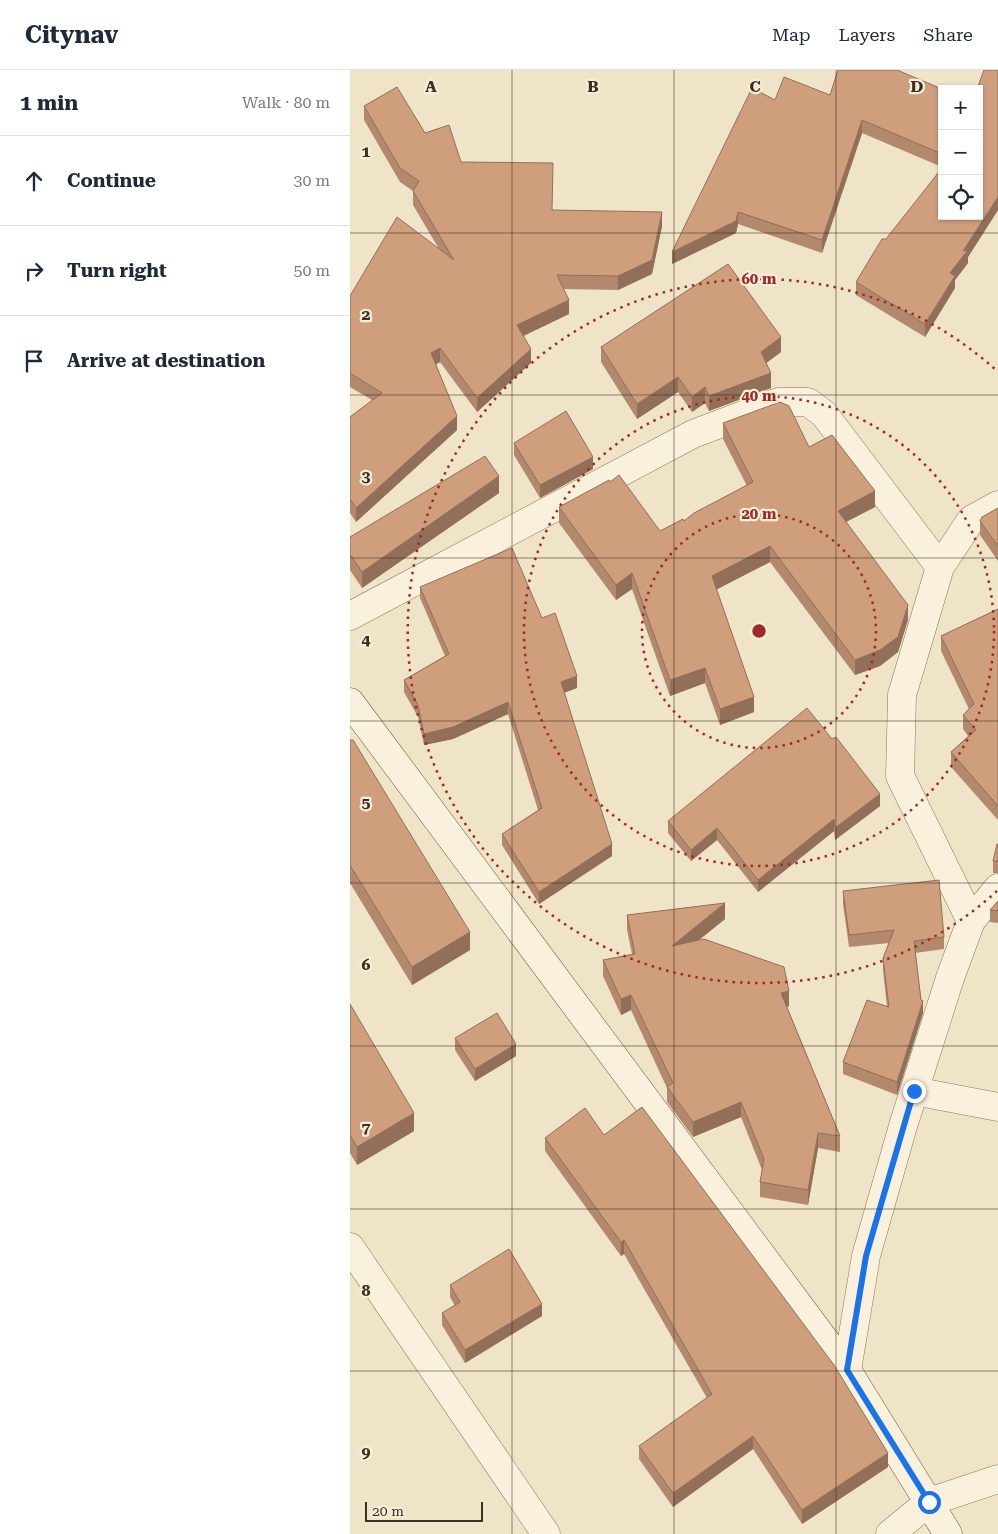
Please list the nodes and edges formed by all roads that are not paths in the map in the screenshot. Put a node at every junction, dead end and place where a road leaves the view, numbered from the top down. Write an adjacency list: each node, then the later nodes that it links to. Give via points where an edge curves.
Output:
1 (998, 505): 2 (street, via 971,520)
2 (940, 567): 3 (street, via 824,414 808,402 778,402 693,434); 6 (street, via 902,695 900,776)
3 (350, 616)
4 (350, 702): 10 (street)
5 (998, 888): 6 (street)
6 (971, 920): 7 (street)
7 (914, 1091): 8 (street); 10 (street, via 866,1256)
8 (998, 1107)
9 (350, 1247): 13 (street)
10 (847, 1370): 12 (street)
11 (998, 1479): 12 (street)
12 (929, 1502): 14 (street); 15 (street)
13 (546, 1534)
14 (890, 1534)
15 (948, 1534)

